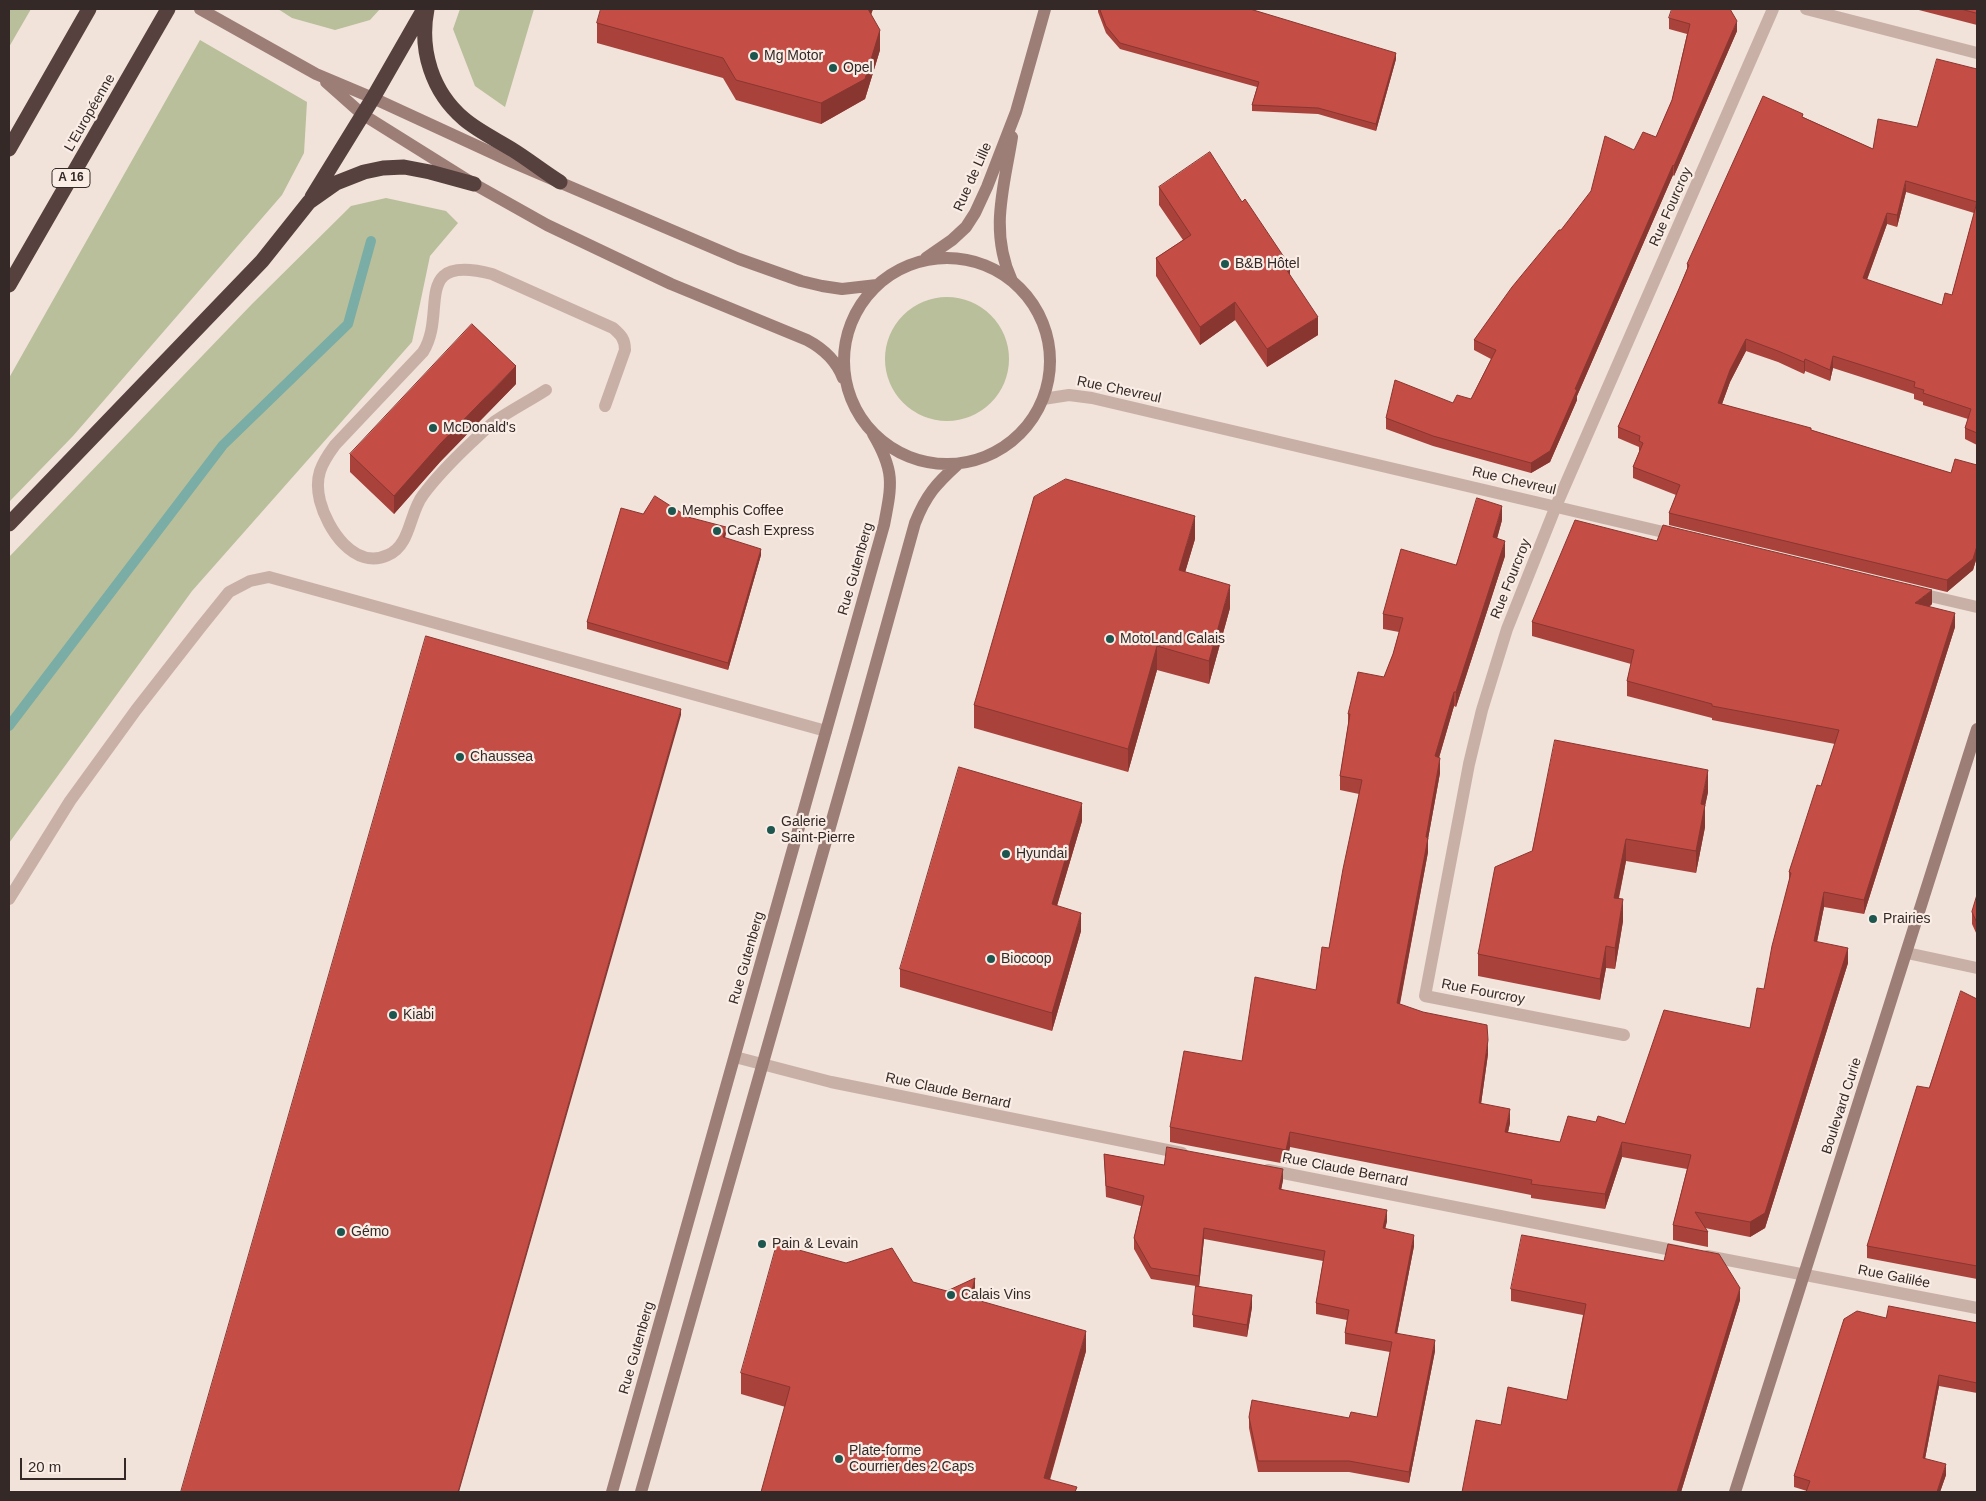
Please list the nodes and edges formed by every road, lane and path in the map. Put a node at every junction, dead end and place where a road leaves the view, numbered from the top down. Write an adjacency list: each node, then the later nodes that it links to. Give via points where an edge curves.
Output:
1 (89, 9): 13 (highway)
2 (168, 9): 19 (highway, L'Européenne / A 16)
3 (200, 9): 9 (street)
4 (425, 9): 10 (highway); 14 (highway, via 424,33 429,68 448,104 465,120)
5 (1045, 9): 11 (street, Rue de Lille)
6 (1773, 9): 27 (street, Rue Fourcroy)
7 (1806, 9): 8 (street)
8 (1977, 53)
9 (316, 74): 10 (street); 12 (street)
10 (373, 98): 12 (highway); 14 (street)
11 (1016, 112): 17 (street, Rue de Lille, via 988,187 966,227); 18 (street, Rue de Lille, via 999,220 1002,253)
12 (362, 114): 15 (street); 16 (highway)
13 (9, 150)
14 (560, 182): 20 (street, via 703,244 801,281 842,289)
15 (474, 184): 16 (highway, via 404,167 383,168 336,183); 22 (street, via 615,259 807,340 832,359)
16 (309, 202): 28 (highway, via 262,261)
17 (920, 262): 18 (street, via 936,258 968,260); 20 (street, via 890,275)
18 (1012, 281): 23 (street, via 1031,302 1048,342 1049,371)
19 (9, 285)
20 (877, 286): 22 (street, via 857,312 847,334 844,359)
21 (546, 390): 24 (street, via 493,423 432,482 419,499 400,548 388,556 360,555 345,546 335,534 318,494 318,477 324,461 430,341 434,293 439,281 448,273 460,269 492,274 613,328 621,335 625,350)
22 (848, 392): 25 (street, via 862,421)
23 (1042, 399): 26 (street, via 1029,424 1009,443 986,457); 27 (street, Rue Chevreul, via 1069,395 1092,398)
24 (605, 406)
25 (873, 434): 26 (street, via 912,459); 33 (street, Rue Gutenberg, via 891,474 890,497)
26 (958, 464): 39 (street, via 936,484 915,523)
27 (1556, 506): 29 (street, Rue Chevreul); 37 (street, Rue Fourcroy, via 1507,629 1482,710 1425,996)
28 (9, 524)
29 (1686, 538)
30 (1909, 591): 31 (street)
31 (1977, 607)
32 (1977, 729): 35 (street, Boulevard Curie)
33 (826, 731): 34 (street, via 269,577 250,581 229,592 70,800); 38 (street, Rue Gutenberg)
34 (9, 899)
35 (1906, 953): 36 (street); 42 (street, Boulevard Curie)
36 (1977, 968)
37 (1624, 1035)
38 (735, 1057): 39 (street, Rue Claude Bernard); 44 (street, Rue Gutenberg)
39 (762, 1064): 40 (street, Rue Claude Bernard, via 831,1082); 45 (street)
40 (1194, 1155)
41 (1252, 1167): 42 (street, Rue Claude Bernard)
42 (1804, 1276): 43 (street, Rue Galilée); 46 (street, Boulevard Curie)
43 (1977, 1308)
44 (612, 1492)
45 (641, 1492)
46 (1735, 1492)

